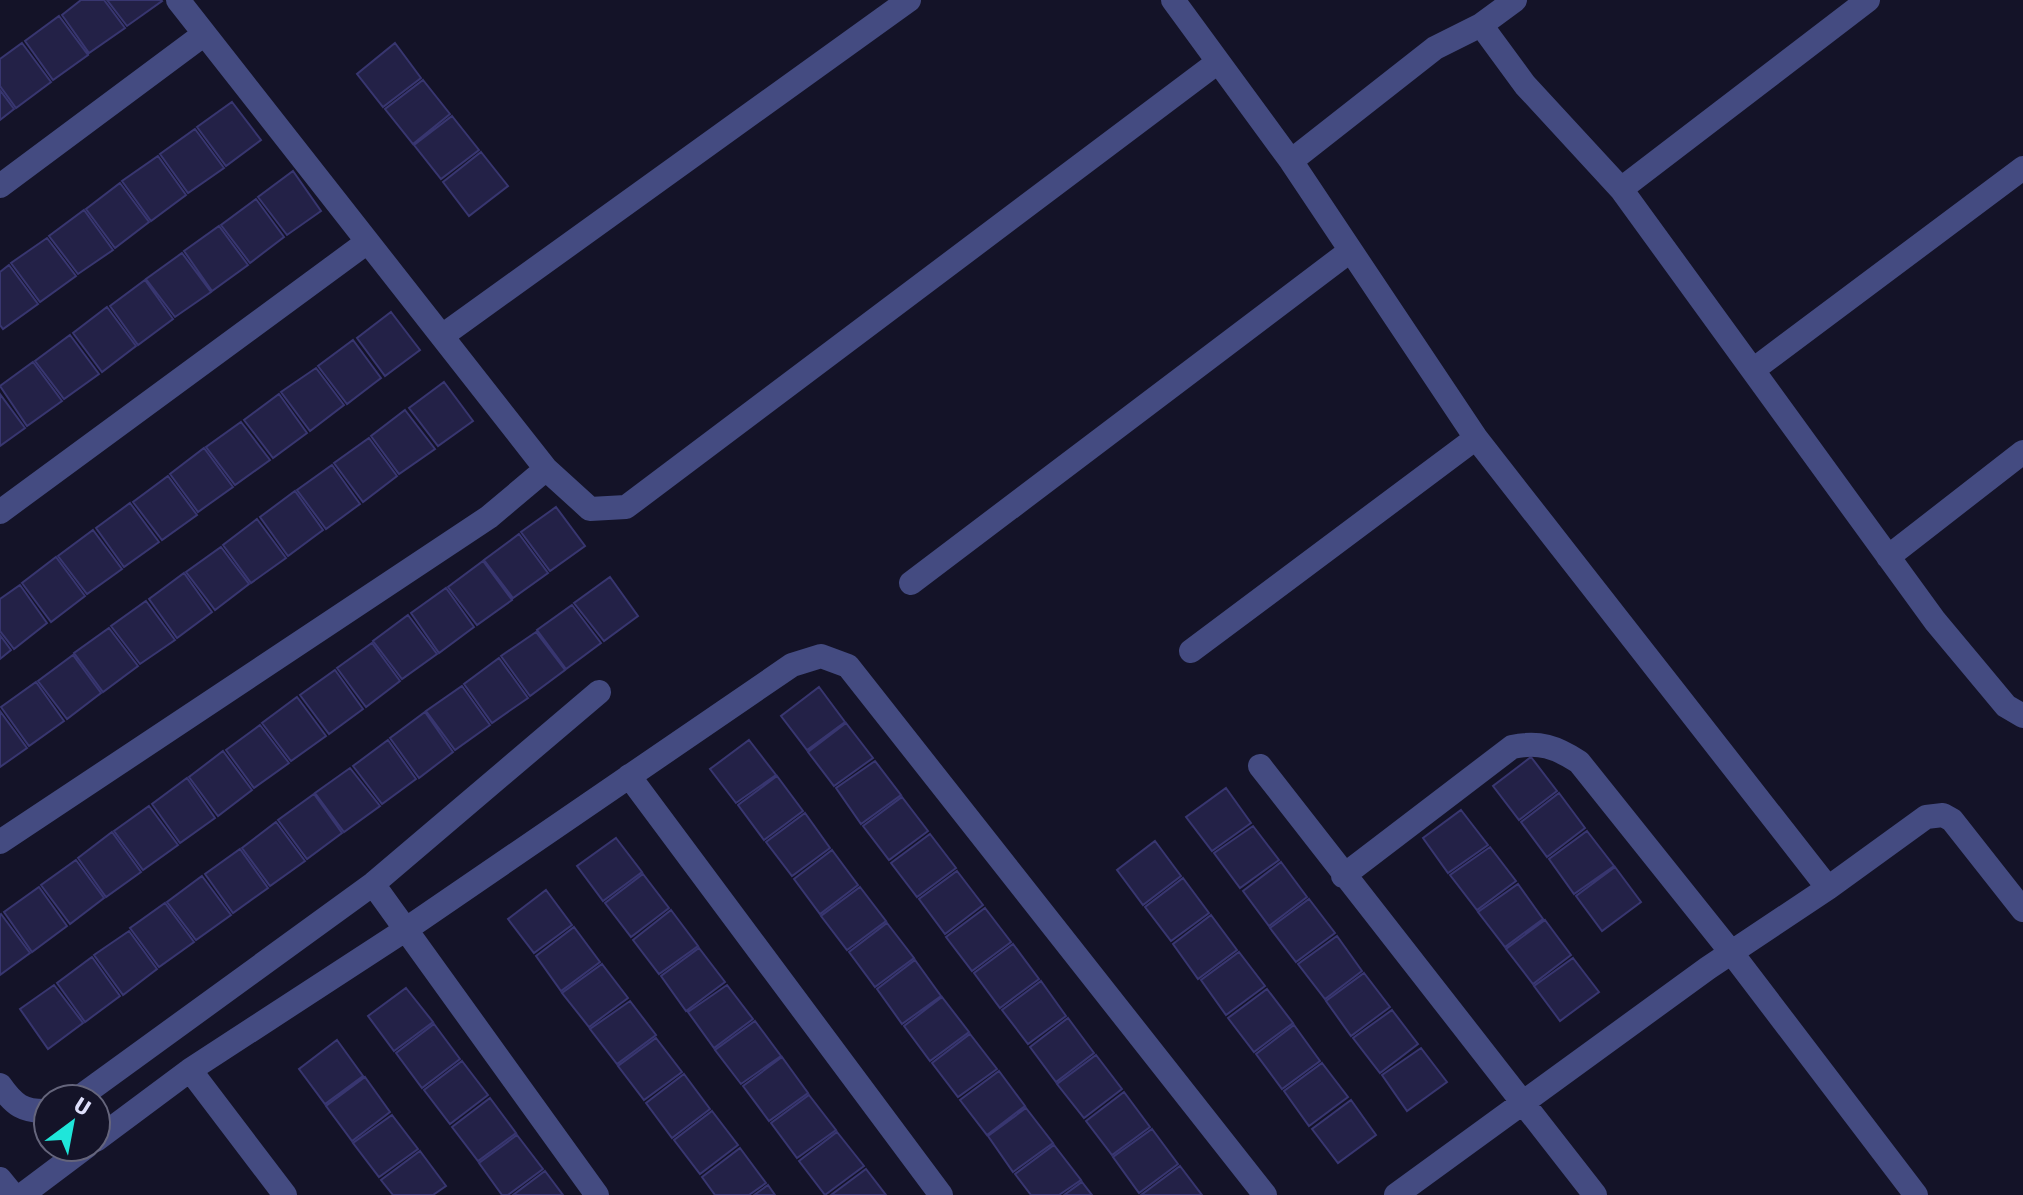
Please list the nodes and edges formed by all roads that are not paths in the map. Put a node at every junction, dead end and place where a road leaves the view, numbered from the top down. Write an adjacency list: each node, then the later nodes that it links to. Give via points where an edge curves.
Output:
1 (178, 0): 7 (street)
2 (909, 0): 15 (street)
3 (1173, 0): 8 (street)
4 (1515, 0): 6 (street)
5 (1868, 0): 12 (street)
6 (1481, 25): 9 (street, via 1435,48); 12 (street, via 1525,85)
7 (203, 35): 11 (street); 13 (street)
8 (1218, 62): 9 (street); 19 (street, via 626,507 590,509)
9 (1291, 161): 14 (street)
10 (2023, 168): 16 (street)
11 (0, 186)
12 (1621, 189): 16 (street)
13 (366, 243): 15 (street); 20 (street)
14 (1350, 251): 17 (street); 22 (street)
15 (442, 336): 19 (street)
16 (1753, 370): 21 (street)
17 (1476, 438): 23 (street); 30 (street)
18 (2023, 452): 21 (street)
19 (546, 469): 28 (street, via 489,517)
20 (0, 512)
21 (1888, 557): 25 (street, via 1976,672 2006,706)
22 (911, 583)
23 (1191, 651)
24 (599, 692): 31 (street)
25 (2023, 716)
26 (1260, 766): 29 (street)
27 (629, 776): 33 (street); 47 (street); 48 (street, via 792,665 821,656 848,666)
28 (0, 842)
29 (1343, 876): 34 (street, via 1512,747 1542,744 1579,762); 38 (street)
30 (1828, 888): 32 (street, via 1926,817 1943,815 1961,830); 34 (street)
31 (376, 889): 33 (street); 36 (street)
32 (2023, 910)
33 (401, 924): 35 (street); 46 (street)
34 (1731, 952): 38 (street); 51 (street)
35 (190, 1070): 40 (street); 45 (street)
36 (100, 1083)
37 (0, 1085): 39 (street, via 14,1104)
38 (1524, 1102): 49 (street); 50 (street)
39 (32, 1110)
40 (112, 1128)
41 (65, 1163): 44 (street)
42 (0, 1179): 43 (street)
43 (13, 1195)
44 (22, 1195)
45 (285, 1195)
46 (597, 1195)
47 (941, 1195)
48 (1265, 1195)
49 (1396, 1195)
50 (1595, 1195)
51 (1916, 1195)

